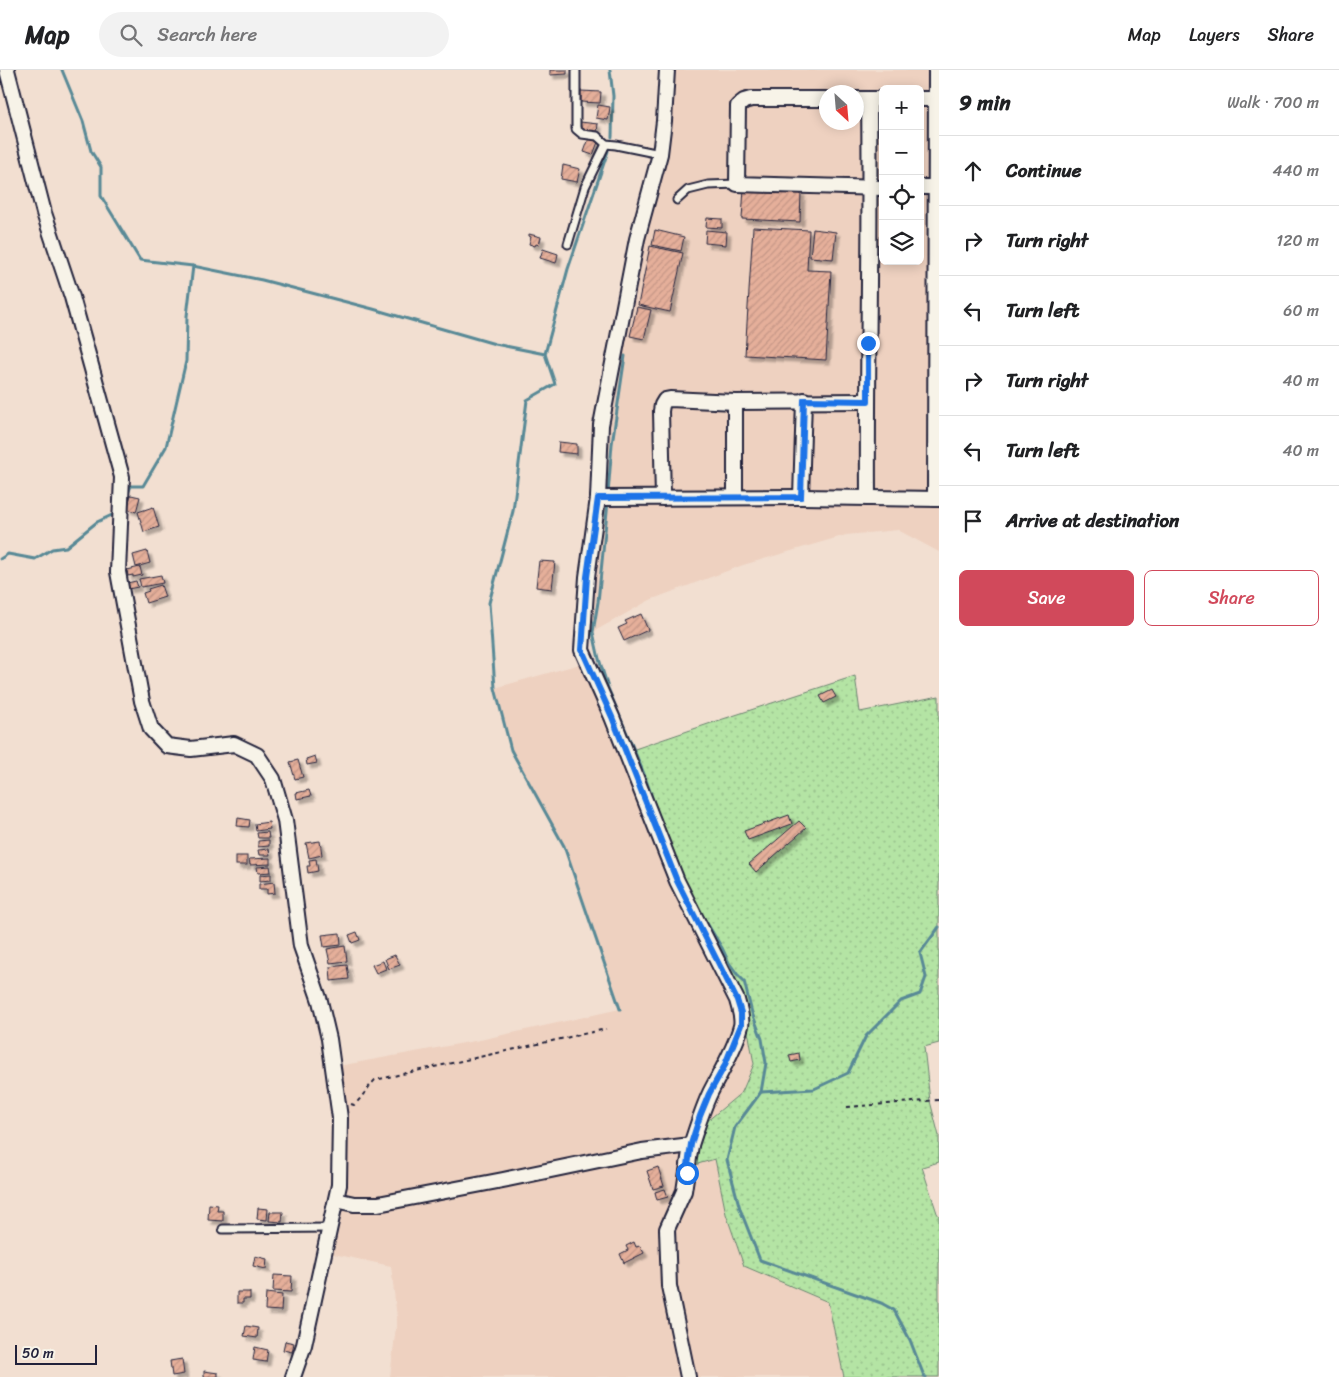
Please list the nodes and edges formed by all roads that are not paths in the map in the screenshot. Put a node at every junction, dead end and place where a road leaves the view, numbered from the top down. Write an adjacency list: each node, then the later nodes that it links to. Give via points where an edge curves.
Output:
1 (7, 70): 27 (street, via 44,213 72,297 122,476 118,572 142,701 151,729 167,746 191,749 234,744 258,755 273,779 285,820 301,946 329,1039 340,1118)
2 (576, 70): 9 (lane, via 576,128 582,134 597,136)
3 (667, 70): 10 (street)
4 (936, 70): 8 (street)
5 (819, 99): 11 (street, via 751,98 738,106)
6 (869, 99): 14 (street)
7 (924, 99): 8 (street)
8 (938, 99): 13 (street)
9 (606, 144): 10 (lane); 16 (lane, via 585,187)
10 (660, 154): 22 (street, via 637,239 601,426)
11 (737, 184): 14 (street); 15 (lane, via 708,185 688,190)
12 (924, 187): 13 (street)
13 (937, 187): 25 (street)
14 (877, 188): 18 (street)
15 (677, 200)
16 (568, 244)
17 (804, 400): 18 (street); 19 (street); 21 (street)
18 (868, 401): 24 (street)
19 (735, 402): 20 (street); 23 (street, via 665,400 661,411)
20 (734, 497): 21 (street); 23 (street)
21 (801, 497): 24 (street)
22 (599, 498): 23 (street); 26 (street, via 587,577 582,650 677,881 741,1013 741,1025 709,1094)
23 (663, 498)
24 (868, 498): 25 (street)
25 (937, 499)
26 (691, 1144): 27 (street, via 625,1154 378,1204); 31 (street, via 684,1192 667,1229 669,1286)
27 (336, 1200): 28 (street)
28 (330, 1228): 29 (lane); 30 (street, via 304,1345)
29 (222, 1229)
30 (292, 1377)
31 (688, 1377)

